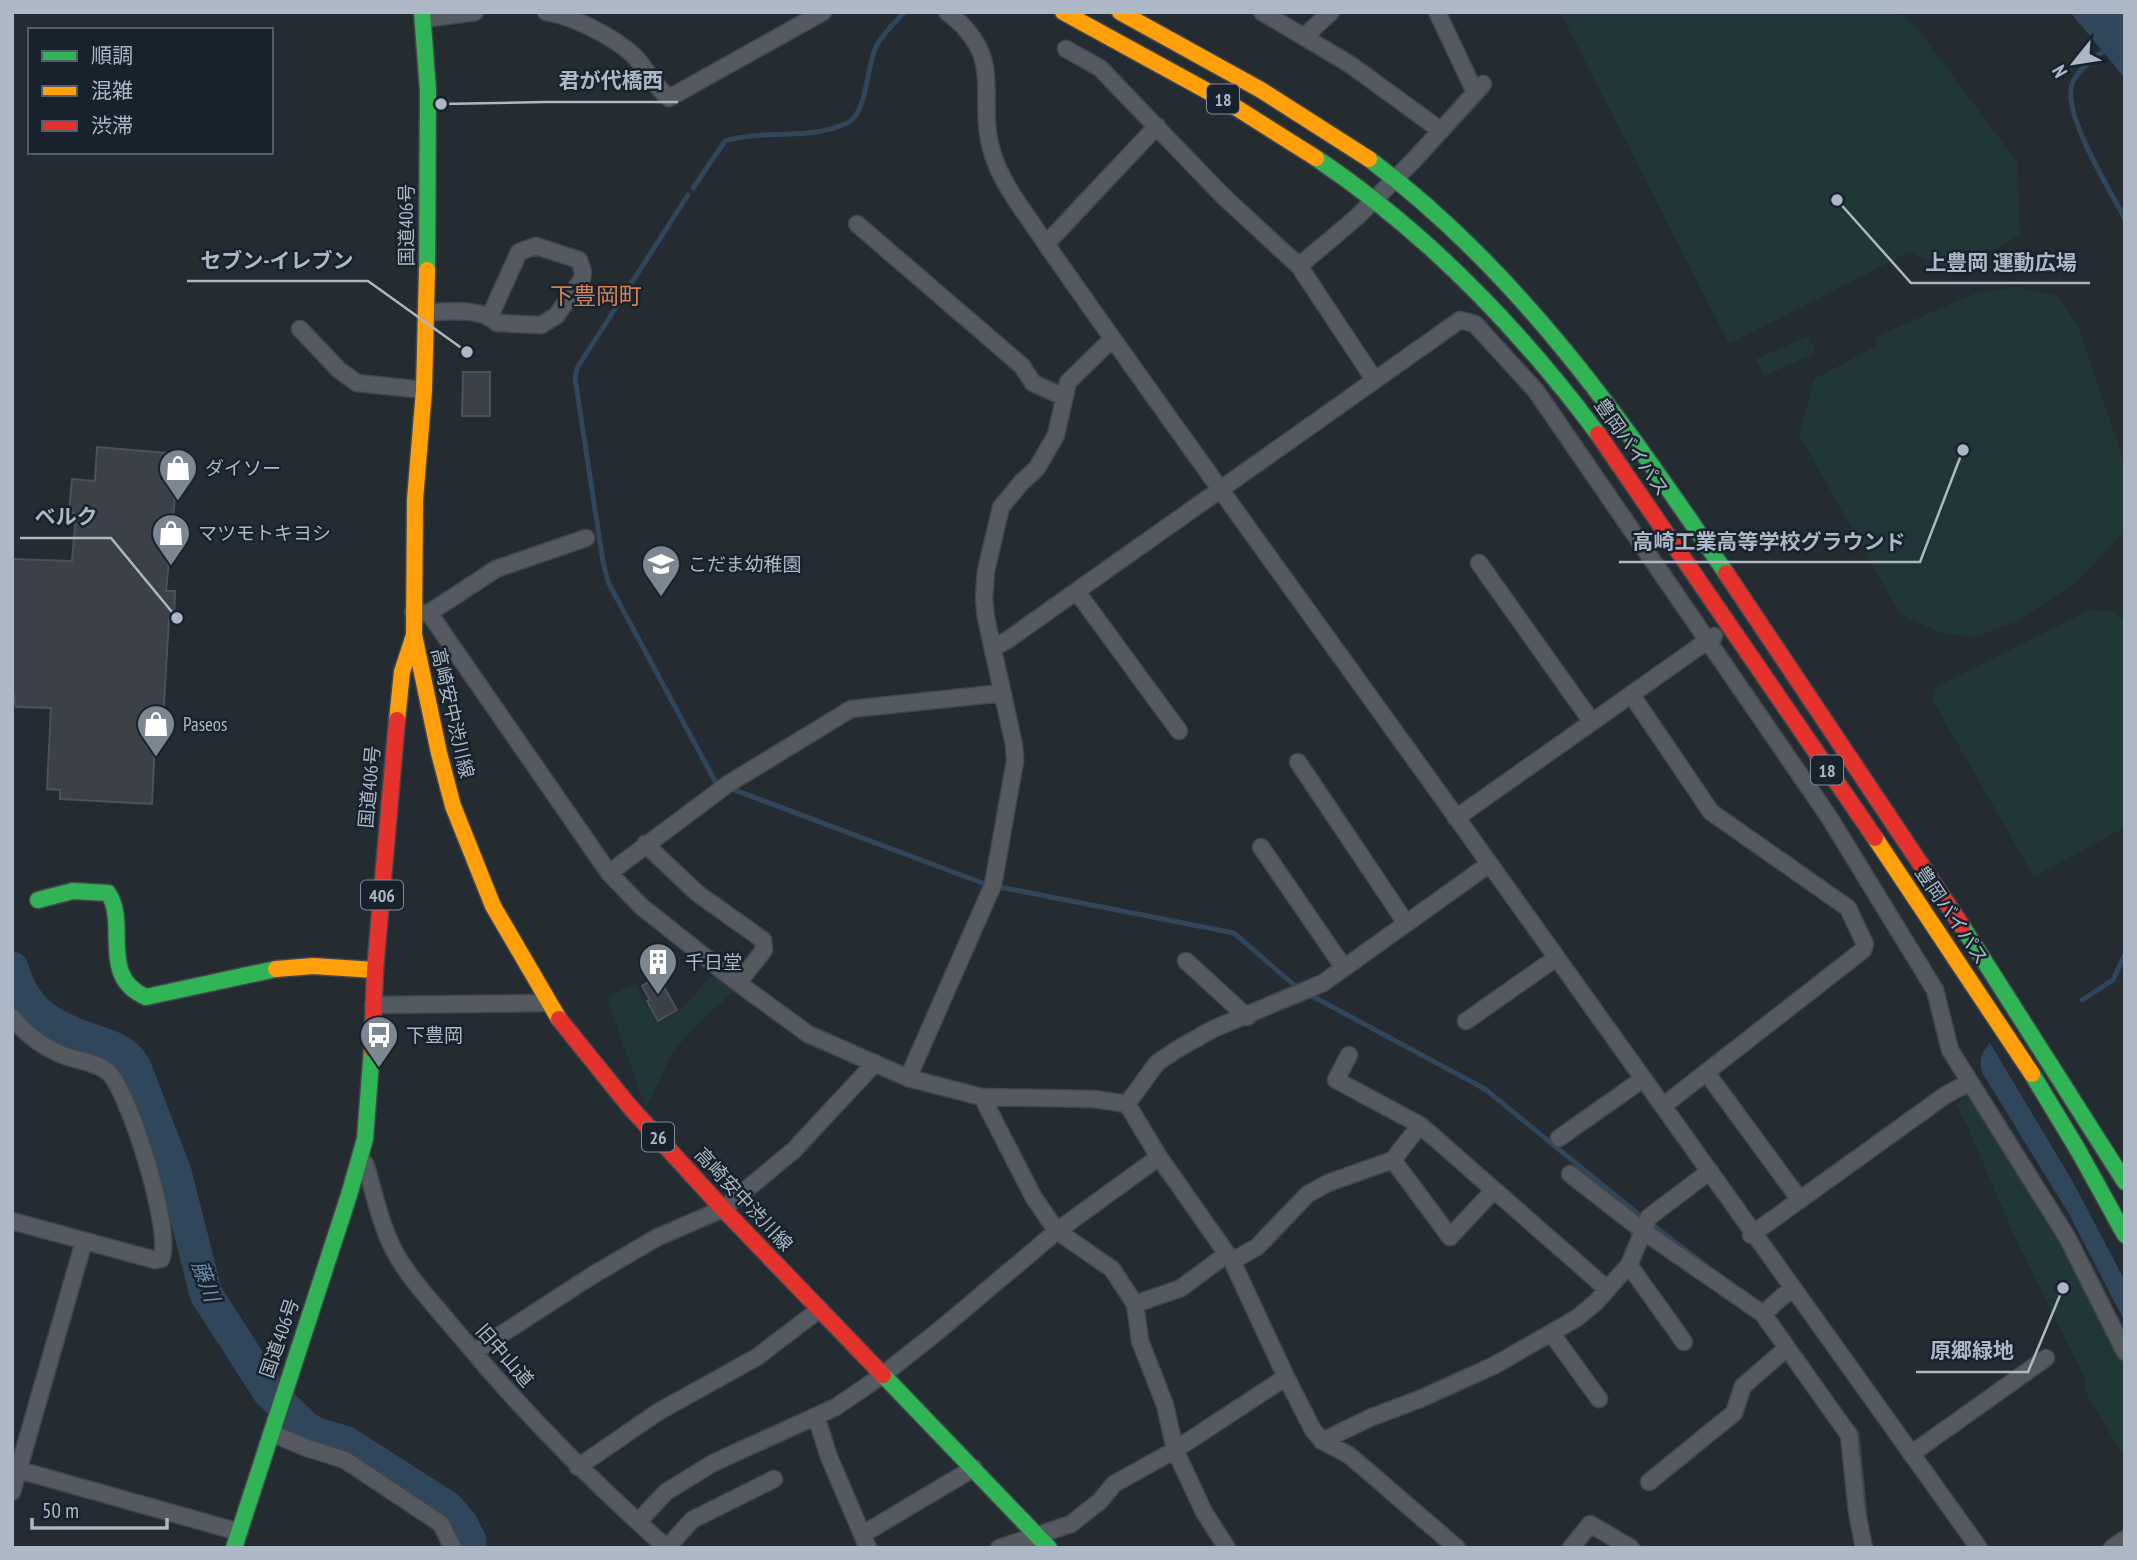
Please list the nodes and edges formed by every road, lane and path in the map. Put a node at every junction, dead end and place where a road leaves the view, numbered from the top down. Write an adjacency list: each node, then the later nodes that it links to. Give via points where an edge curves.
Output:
1 (475, 12): 10 (street)
2 (546, 12): 3 (street, via 625,48 669,98)
3 (823, 12)
4 (947, 12): 18 (street, via 982,51 993,154)
5 (1063, 12): 16 (main road, 豊岡バイパス / 18, via 1227,102)
6 (1120, 12): 15 (main road, 豊岡バイパス / 18, via 1307,117)
7 (1262, 12): 11 (street)
8 (1331, 12): 11 (street)
9 (1437, 12): 14 (street, via 1479,88)
10 (422, 16): 20 (main road, 国道406号 / 406, via 428,90)
11 (1305, 36): 14 (street)
12 (1066, 49): 13 (street, via 1100,68)
13 (1157, 126): 18 (street); 19 (street, via 1223,196)
14 (1440, 130): 15 (street)
15 (1395, 179): 16 (street); 74 (main road, 豊岡バイパス / 18, via 1520,296 1598,389 1929,874)
16 (1375, 199): 19 (street); 32 (main road, 豊岡バイパス / 18, via 1483,296 1565,389)
17 (857, 225): 26 (street, via 1022,366 1033,383)
18 (1046, 244): 23 (street)
19 (1299, 266): 24 (street)
20 (427, 312): 21 (street); 25 (main road, 国道406号 / 406)
21 (490, 316): 21 (street, via 497,323 548,322 582,279 579,260 536,246 519,252)
22 (300, 329): 25 (street, via 357,383)
23 (1112, 339): 26 (street, via 1068,382); 27 (street)
24 (1374, 379): 27 (street); 34 (street, via 1460,320 1475,324 1536,391)
25 (424, 390): 31 (main road, 国道406号 / 406, via 415,500)
26 (1064, 397): 35 (street, via 1056,435 1037,468 1001,507 984,598)
27 (1220, 489): 30 (street); 41 (street)
28 (586, 538): 31 (street, via 496,569)
29 (1479, 563): 38 (street)
30 (1077, 592): 35 (street); 39 (street)
31 (421, 612): 33 (main road, 国道406号 / 406); 45 (street)
32 (1728, 627): 34 (street); 82 (main road, 豊岡バイパス / 18, via 2003,1029)
33 (414, 635): 51 (main road, 国道406号 / 406, via 398,704); 53 (main road, 高崎安中渋川線 / 26, via 453,806 493,906)
34 (1708, 640): 37 (street); 63 (street, via 1829,817 1935,990 1950,1050)
35 (994, 647): 36 (street)
36 (1003, 693): 42 (street, via 850,709 728,783); 61 (street, via 1015,761 993,885)
37 (1631, 694): 38 (street); 60 (street, via 1711,812 1848,908 1865,944)
38 (1592, 722): 41 (street)
39 (1179, 731)
40 (1298, 762): 47 (street)
41 (1457, 818): 44 (street)
42 (645, 844): 45 (street); 52 (street, via 698,893 763,940 764,950)
43 (1261, 847): 50 (street)
44 (1488, 865): 47 (street); 48 (street)
45 (609, 873): 52 (street, via 642,907)
46 (38, 900): 51 (main road, via 74,892 108,893 117,913 116,953 130,988 146,997 270,969)
47 (1406, 923): 50 (street)
48 (1556, 958): 57 (street); 62 (street)
49 (1186, 961): 56 (street)
50 (1344, 968): 56 (street, via 1311,989)
51 (375, 970): 54 (main road, 国道406号 / 406)
52 (738, 983): 59 (street, via 808,1034)
53 (548, 1003): 54 (street); 77 (main road, 高崎安中渋川線 / 26, via 631,1107)
54 (373, 1004): 69 (main road, 国道406号 / 406, via 371,1069)
55 (12, 1017): 83 (street, via 47,1047 107,1071 118,1086 143,1150 162,1217 165,1252 161,1259)
56 (1247, 1017): 65 (street, via 1195,1038 1167,1056)
57 (1466, 1021)
58 (1349, 1055): 67 (street, via 1336,1080)
59 (875, 1063): 61 (street); 77 (street, via 794,1150)
60 (1706, 1072): 66 (street); 76 (street)
61 (908, 1078): 64 (street)
62 (1643, 1079): 66 (street); 68 (street)
63 (1969, 1083): 76 (street); 95 (street, via 2067,1237)
64 (982, 1097): 65 (street); 80 (street, via 1034,1198)
65 (1127, 1104): 70 (street)
66 (1662, 1105): 72 (street)
67 (1420, 1125): 71 (street); 75 (street)
68 (1559, 1138)
69 (360, 1157): 94 (street, 旧中山道, via 396,1255); 101 (main road, 国道406号 / 406)
70 (1159, 1157): 80 (street); 84 (street)
71 (1393, 1160): 75 (street, via 1450,1237); 84 (street, via 1328,1182 1308,1194 1257,1247)
72 (1710, 1171): 79 (street); 81 (street)
73 (1570, 1174): 79 (street)
74 (2125, 1182)
75 (1494, 1189): 86 (street)
76 (1800, 1200): 81 (street)
77 (723, 1209): 89 (main road, 高崎安中渋川線 / 26); 94 (street, via 658,1237)
78 (12, 1221): 83 (street)
79 (1646, 1225): 85 (street); 90 (street)
80 (1057, 1231): 88 (street, via 1112,1269); 97 (street)
81 (1751, 1235): 87 (street)
82 (2125, 1235)
83 (84, 1241): 107 (street)
84 (1229, 1258): 88 (street, via 1181,1288); 98 (street)
85 (1629, 1265): 86 (street); 92 (street)
86 (1608, 1289): 91 (street)
87 (1791, 1289): 90 (street); 104 (street)
88 (1135, 1304): 103 (street, via 1140,1341 1165,1405)
89 (820, 1309): 97 (main road, 高崎安中渋川線 / 26); 105 (street, via 757,1357 658,1412)
90 (1763, 1314): 93 (street)
91 (1552, 1334): 99 (street); 102 (street, via 1495,1365)
92 (1684, 1342)
93 (1787, 1348): 109 (street, via 1743,1386 1734,1413); 123 (street, via 1849,1435)
94 (474, 1352): 105 (street, 旧中山道)
95 (2125, 1352)
96 (2046, 1358): 104 (street)
97 (884, 1374): 100 (street); 106 (main road, 高崎安中渋川線 / 26)
98 (1286, 1377): 102 (street); 103 (street)
99 (1599, 1399)
100 (816, 1416): 111 (street, via 713,1463 666,1492); 114 (street, via 828,1457)
101 (271, 1433): 113 (main road, 国道406号 / 406); 116 (street, via 345,1460 441,1524)
102 (1322, 1441): 120 (street, via 1349,1454)
103 (1175, 1450): 115 (street, via 1114,1484 1100,1501); 119 (street)
104 (1911, 1454): 124 (street)
105 (578, 1467): 111 (street, 旧中山道)
106 (974, 1468): 114 (street); 115 (main road, 高崎安中渋川線 / 26)
107 (15, 1469): 110 (street); 113 (street)
108 (774, 1479): 117 (street, via 692,1520)
109 (1649, 1482)
110 (12, 1492)
111 (638, 1522): 117 (street, 旧中山道)
112 (2125, 1539): 125 (street)
113 (236, 1540)
114 (866, 1541)
115 (1044, 1542): 118 (street)
116 (453, 1548)
117 (667, 1548)
118 (999, 1548)
119 (1227, 1548)
120 (1457, 1548)
121 (1570, 1548): 122 (street, via 1590,1524)
122 (1631, 1548)
123 (1864, 1548)
124 (1979, 1548)
125 (2112, 1548)

